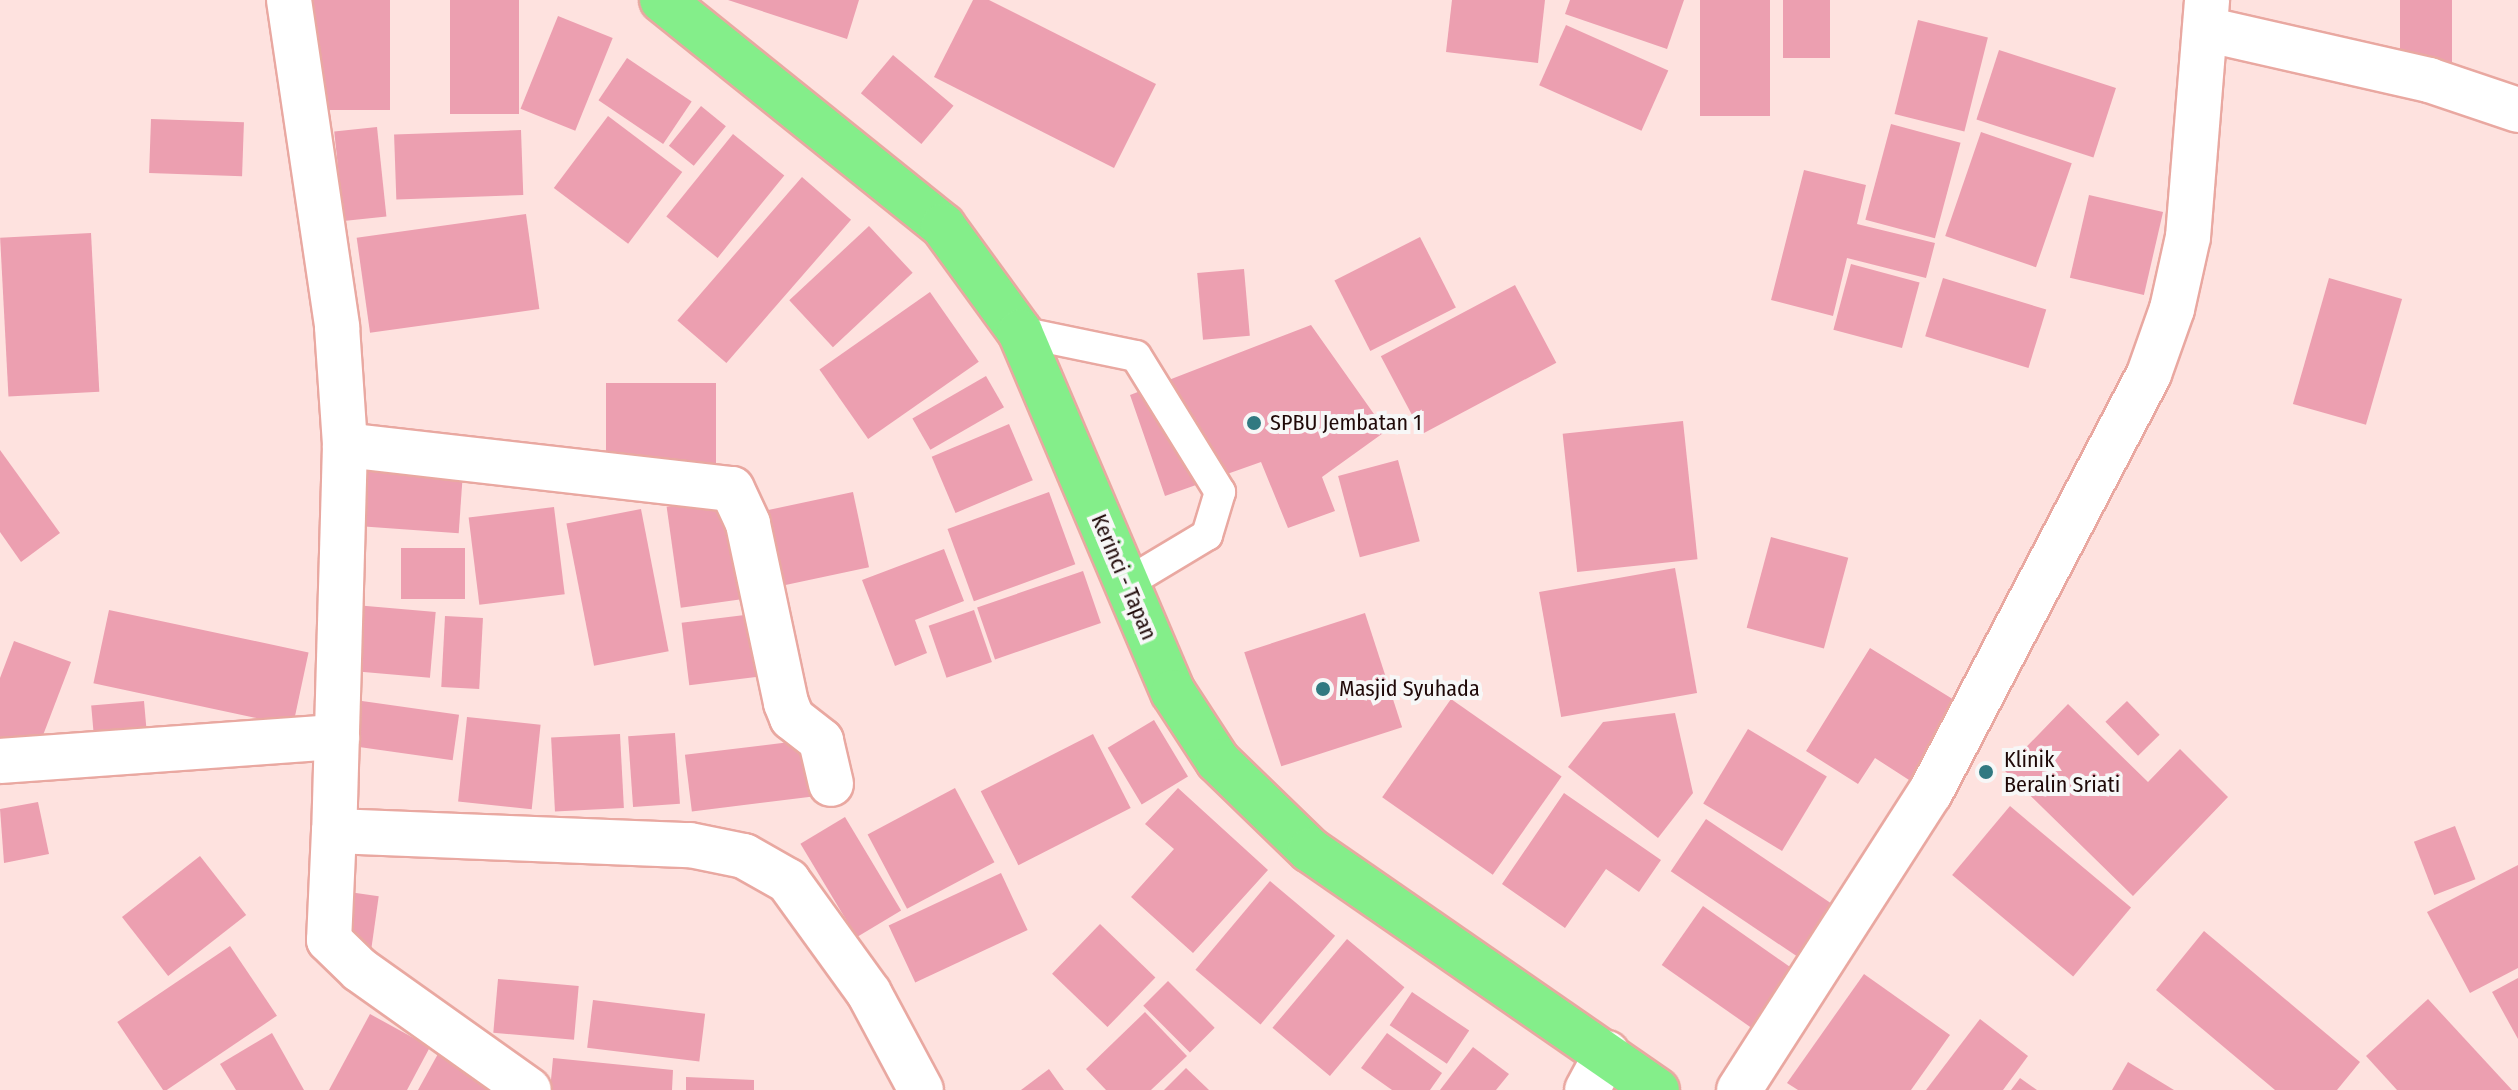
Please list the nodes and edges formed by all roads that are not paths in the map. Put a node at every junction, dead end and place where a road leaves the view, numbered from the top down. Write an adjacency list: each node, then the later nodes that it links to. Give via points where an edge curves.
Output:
1 (289, 0): 6 (street, via 337,327)
2 (662, 0): 5 (highway, Kerinci - Tapan, via 943,226)
3 (2206, 14): 4 (street); 16 (street, via 2188,237 2172,309 2149,374 1930,793)
4 (2518, 110)
5 (1020, 332): 7 (highway, Kerinci - Tapan); 7 (lane, via 1136,356 1220,492 1207,535)
6 (345, 445): 8 (street); 10 (street, via 732,489 748,524 786,703 792,718 821,741)
7 (1127, 583): 12 (highway, Kerinci - Tapan, via 1173,692 1218,761 1310,850)
8 (337, 737): 9 (street); 11 (street)
9 (0, 761)
10 (831, 784)
11 (334, 831): 13 (street, via 329,940 350,962); 14 (street, via 690,845 744,856 788,881 869,993)
12 (1597, 1072): 15 (highway, Kerinci - Tapan)
13 (529, 1090)
14 (921, 1090)
15 (1657, 1090)
16 (1739, 1090)

